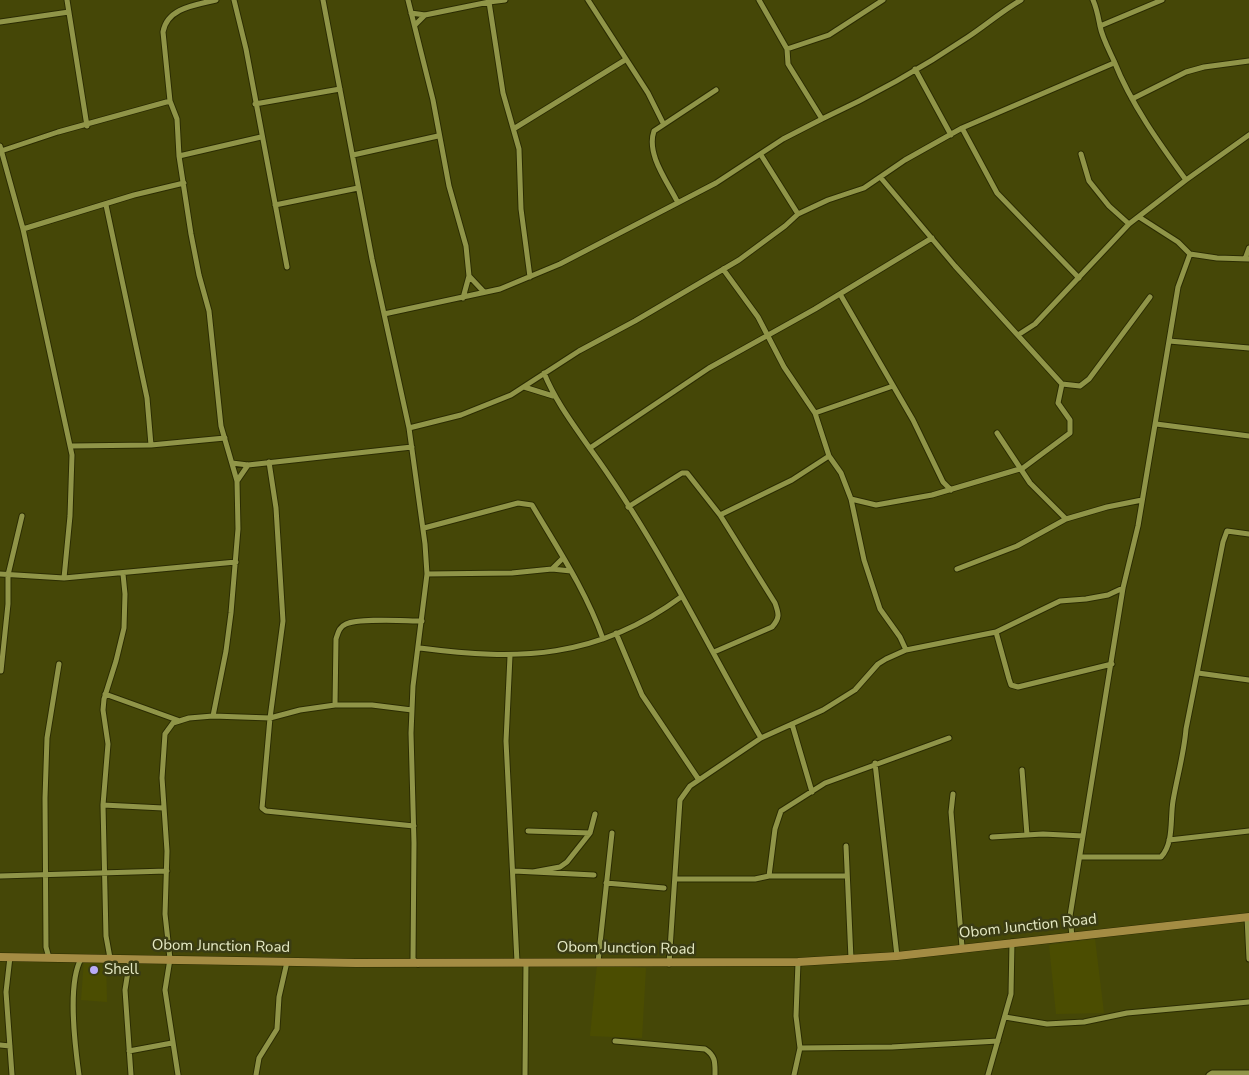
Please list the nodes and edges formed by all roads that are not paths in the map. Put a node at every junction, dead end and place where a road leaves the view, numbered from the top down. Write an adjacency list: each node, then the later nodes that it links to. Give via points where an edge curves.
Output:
1 (67, 0): 16 (street)
2 (216, 0): 30 (street, via 190,6 165,22 165,66)
3 (234, 0): 31 (street)
4 (323, 0): 27 (street)
5 (408, 0): 17 (street)
6 (504, 0): 14 (street)
7 (588, 0): 23 (street)
8 (759, 0): 22 (street)
9 (869, 0): 15 (street)
10 (883, 0): 15 (street)
11 (1021, 0): 26 (street)
12 (1093, 0): 21 (street)
13 (1162, 0): 21 (street)
14 (489, 1): 18 (street); 35 (street, via 503,94)
15 (874, 7): 22 (street, via 829,35)
16 (69, 12): 19 (street); 34 (street)
17 (411, 13): 18 (street); 20 (street)
18 (425, 15): 20 (street)
19 (0, 22)
20 (415, 26): 39 (street)
21 (1100, 26): 25 (street)
22 (787, 50): 32 (street, via 788,64)
23 (625, 60): 33 (street, via 648,92); 35 (street)
24 (1249, 61): 29 (street, via 1186,72)
25 (1114, 63): 29 (street); 36 (street)
26 (915, 69): 32 (street); 38 (street)
27 (340, 89): 31 (street); 43 (street)
28 (716, 90): 33 (street)
29 (1132, 99): 47 (street)
30 (170, 102): 34 (street); 45 (street, via 177,119)
31 (256, 104): 40 (street)
32 (822, 119): 44 (street, via 783,139)
33 (663, 123): 50 (street, via 654,131 653,148)
34 (87, 126): 41 (street)
35 (515, 128): 64 (street)
36 (962, 128): 38 (street); 65 (street, via 997,193)
37 (1249, 134): 47 (street)
38 (952, 135): 46 (street, via 905,160)
39 (438, 136): 43 (street); 63 (street, via 466,246)
40 (261, 137): 45 (street); 52 (street)
41 (1, 148): 56 (street)
42 (1081, 154): 55 (street, via 1089,181)
43 (353, 155): 49 (street)
44 (761, 155): 50 (street, via 716,183); 53 (street)
45 (179, 156): 48 (street)
46 (881, 178): 53 (street); 57 (street)
47 (1186, 180): 54 (street)
48 (184, 183): 51 (street); 85 (street, via 199,275 209,311)
49 (358, 188): 52 (street); 70 (street)
50 (677, 201): 64 (street)
51 (106, 205): 56 (street); 87 (street, via 147,398)
52 (275, 205): 61 (street)
53 (798, 214): 62 (street)
54 (1139, 217): 55 (street); 59 (street, via 1163,231)
55 (1129, 224): 65 (street)
56 (23, 229): 86 (street)
57 (932, 238): 67 (street); 72 (street)
58 (1249, 248): 60 (street)
59 (1190, 254): 60 (street); 73 (street, via 1178,287)
60 (1247, 259)
61 (287, 267)
62 (723, 269): 71 (street); 75 (street)
63 (469, 276): 66 (street); 69 (street)
64 (530, 277): 66 (street)
65 (1079, 278): 72 (street, via 1035,324)
66 (484, 292): 69 (street)
67 (840, 294): 71 (street); 77 (street)
68 (1150, 297): 76 (street, via 1089,379 1080,386)
69 (463, 298): 70 (street)
70 (384, 314): 82 (street)
71 (768, 334): 80 (street, via 784,367); 89 (street, via 654,403)
72 (1018, 335): 76 (street)
73 (1169, 341): 74 (street); 81 (street)
74 (1249, 348)
75 (544, 373): 78 (street); 79 (street)
76 (1062, 384): 94 (street, via 1058,403 1070,420 1070,433)
77 (893, 386): 80 (street); 96 (street)
78 (524, 387): 79 (street); 82 (street, via 476,410)
79 (553, 396): 89 (street)
80 (815, 413): 90 (street)
81 (1156, 424): 84 (street); 98 (street)
82 (409, 428): 88 (street)
83 (997, 433): 94 (street)
84 (1249, 436)
85 (224, 438): 87 (street); 92 (street)
86 (71, 446): 87 (street); 114 (street, via 70,516)
87 (152, 446)
88 (412, 447): 91 (street); 103 (street)
89 (590, 448): 99 (street)
90 (829, 456): 97 (street, via 841,473); 100 (street, via 792,480)
91 (269, 462): 93 (street); 134 (street, via 277,517 282,621)
92 (232, 463): 93 (street); 95 (street)
93 (248, 465): 95 (street)
94 (1023, 468): 96 (street); 102 (street, via 1030,483)
95 (237, 481): 106 (street)
96 (951, 490): 97 (street, via 876,505)
97 (851, 498): 122 (street, via 874,596)
98 (1142, 500): 102 (street, via 1107,506); 115 (street)
99 (628, 507): 100 (street, via 687,473); 116 (street)
100 (720, 515): 123 (street, via 779,614 772,627)
101 (22, 516): 113 (street)
102 (1066, 519): 107 (street, via 1017,546)
103 (424, 528): 105 (street, via 526,503 532,505); 112 (street)
104 (1249, 534): 128 (street, via 1227,530)
105 (563, 558): 108 (street); 109 (street)
106 (236, 562): 111 (street); 133 (street, via 226,651)
107 (957, 568)
108 (552, 569): 109 (street); 112 (street)
109 (571, 571): 120 (street, via 593,610)
110 (0, 574): 113 (street)
111 (123, 574): 114 (street); 130 (street, via 126,594 124,628)
112 (427, 574): 117 (street)
113 (8, 575): 114 (street); 127 (street)
114 (64, 578)
115 (1123, 588): 118 (street, via 1108,595 1060,601); 126 (street)
116 (681, 596): 119 (street); 123 (street)
117 (422, 621): 121 (street); 131 (street, via 357,622 339,629)
118 (996, 632): 122 (street); 126 (street, via 1011,685 1018,687)
119 (616, 633): 120 (street); 141 (street, via 642,695)
120 (603, 639): 124 (street, via 561,650)
121 (420, 648): 124 (street); 132 (street)
122 (906, 650): 136 (street, via 878,664 855,690)
123 (714, 652): 137 (street, via 739,703)
124 (510, 656): 159 (street, via 506,741)
125 (59, 664): 162 (street, via 47,738)
126 (1112, 664): 153 (street)
127 (1, 670)
128 (1198, 673): 129 (street); 155 (street, via 1173,799)
129 (1249, 680)
130 (105, 694): 135 (street); 144 (street, via 103,710 108,744)
131 (335, 705): 132 (street); 134 (street)
132 (412, 710): 147 (street)
133 (213, 716): 134 (street); 135 (street)
134 (270, 718): 147 (street, via 262,808 266,811)
135 (180, 721): 145 (street, via 173,723 165,734)
136 (792, 724): 137 (street); 142 (street)
137 (761, 738): 141 (street)
138 (949, 738): 139 (street)
139 (875, 763): 142 (street, via 825,783); 174 (street)
140 (1022, 770): 152 (street)
141 (699, 780): 167 (street, via 683,793 680,800)
142 (812, 792): 165 (street, via 781,811 775,829)
143 (953, 794): 173 (street, via 951,812)
144 (103, 805): 145 (street); 161 (street)
145 (163, 808): 158 (street)
146 (595, 814): 150 (street)
147 (414, 826): 188 (street, via 413,959)
148 (528, 831): 150 (street)
149 (1249, 831): 155 (street)
150 (590, 833): 160 (street, via 564,864)
151 (612, 833): 168 (street)
152 (1027, 835): 153 (street); 154 (street)
153 (1083, 836): 157 (street)
154 (992, 837)
155 (1169, 840): 157 (street, via 1161,857)
156 (846, 846): 166 (street)
157 (1080, 857): 171 (street, via 1070,916)
158 (167, 871): 161 (street); 181 (street, via 165,914)
159 (514, 871): 160 (street); 185 (street)
160 (533, 872): 163 (street)
161 (105, 873): 162 (street); 178 (street, via 106,936)
162 (46, 875): 164 (street); 177 (street, via 46,947)
163 (594, 875)
164 (0, 876)
165 (769, 876): 166 (street); 167 (street, via 755,879)
166 (847, 876): 183 (street)
167 (676, 879): 189 (street)
168 (606, 883): 169 (street); 186 (street)
169 (664, 888)
170 (1248, 917): 171 (main road, Obom Junction Road); 182 (street)
171 (1072, 937): 172 (main road, Obom Junction Road)
172 (1012, 942): 173 (main road, Obom Junction Road); 191 (street, via 1011,994)
173 (962, 948): 174 (main road, Obom Junction Road)
174 (897, 956): 183 (main road, Obom Junction Road)
175 (0, 957): 176 (main road, Obom Junction Road)
176 (10, 957): 177 (main road, Obom Junction Road); 196 (street, via 6,992)
177 (49, 958): 179 (main road, Obom Junction Road)
178 (110, 958): 179 (main road, Obom Junction Road); 180 (main road, Obom Junction Road)
179 (81, 959): 201 (street, via 75,969 73,1032)
180 (130, 959): 181 (main road, Obom Junction Road); 198 (street, via 125,990)
181 (170, 959): 184 (main road, Obom Junction Road); 194 (street, via 165,990)
182 (1249, 959)
183 (851, 960): 187 (main road, Obom Junction Road)
184 (287, 962): 188 (main road, Obom Junction Road); 204 (street, via 279,997 277,1029 259,1058)
185 (522, 962): 186 (main road, Obom Junction Road); 188 (main road, Obom Junction Road); 205 (street)
186 (598, 962): 189 (main road, Obom Junction Road)
187 (798, 962): 189 (main road, Obom Junction Road); 197 (street, via 796,1016)
188 (418, 964)
189 (668, 964)
190 (1249, 1002): 191 (street, via 1127,1013 1066,1023 1047,1024)
191 (1005, 1017): 193 (street)
192 (615, 1041): 206 (street, via 705,1049 715,1061)
193 (998, 1041): 197 (street); 208 (street)
194 (172, 1043): 198 (street); 203 (street)
195 (0, 1045): 196 (street)
196 (10, 1046): 200 (street)
197 (800, 1048): 207 (street)
198 (129, 1052): 202 (street)
199 (1249, 1073): 209 (street)
200 (12, 1075)
201 (78, 1075)
202 (131, 1075)
203 (178, 1075)
204 (256, 1075)
205 (525, 1075)
206 (715, 1075)
207 (794, 1075)
208 (988, 1075)
209 (1209, 1075)

